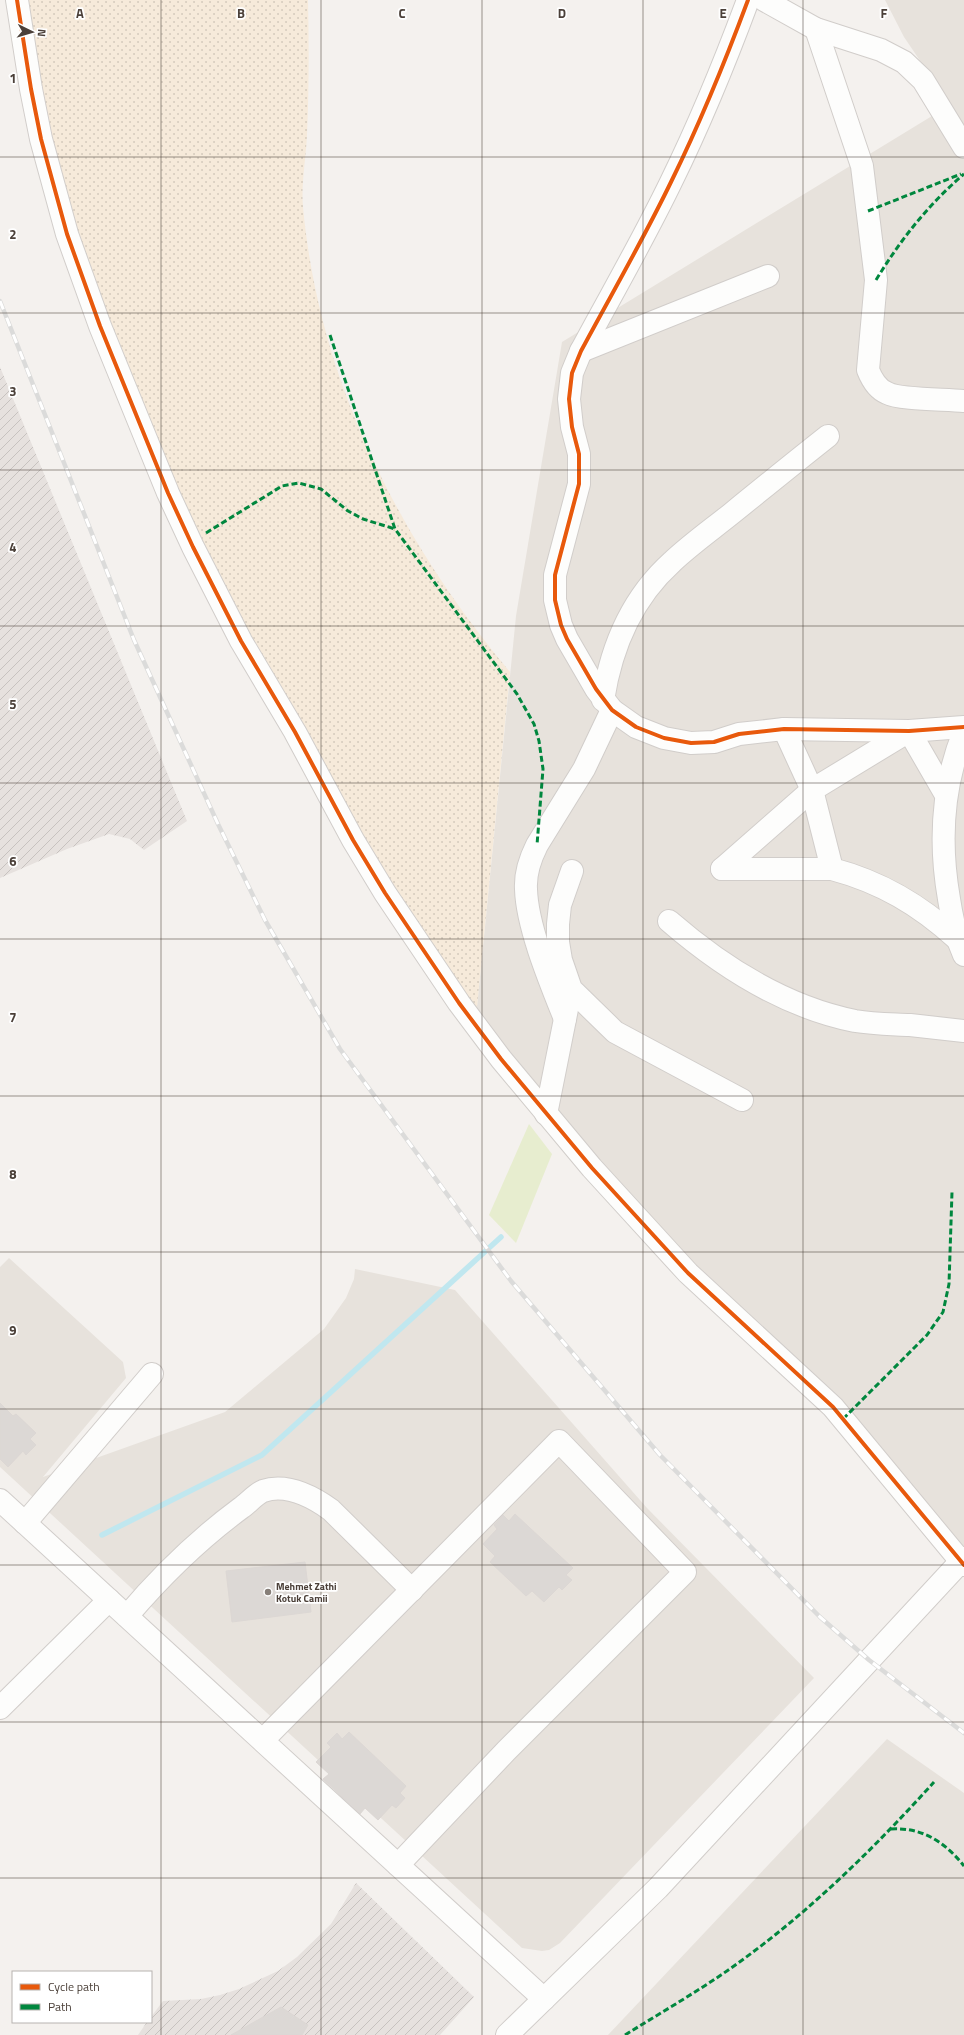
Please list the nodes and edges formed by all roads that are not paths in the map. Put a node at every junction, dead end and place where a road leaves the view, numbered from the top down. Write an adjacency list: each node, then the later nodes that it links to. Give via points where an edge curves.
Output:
1 (17, 0): 25 (street, via 41,139 67,234 100,326 193,547 241,641 385,893 459,1003)
2 (748, 0): 7 (street, via 711,94 682,158)
3 (764, 0): 4 (street)
4 (816, 29): 5 (street, via 881,50 904,62 923,80); 8 (street, via 862,166 876,280 868,370 871,378 881,390 893,396)
5 (964, 146)
6 (768, 276): 7 (street)
7 (581, 351): 10 (street, via 572,373 569,399 578,454 579,484 557,569 555,600 567,639)
8 (964, 401)
9 (828, 436): 10 (street, via 671,562 654,580 619,638 612,658)
10 (608, 705): 12 (street, via 636,727 664,738 685,742 714,742 739,734); 22 (street, via 584,769 537,845 526,877 527,899 535,932)
11 (964, 728): 13 (street)
12 (784, 729): 13 (street); 15 (street)
13 (909, 731): 15 (street); 16 (street)
14 (964, 732): 16 (street, via 950,772)
15 (812, 790): 17 (street); 17 (street, via 722,868)
16 (946, 795): 20 (street, via 944,854 947,889)
17 (832, 869): 20 (street, via 871,881 907,899 930,916)
18 (572, 871): 21 (street, via 562,899 558,942 561,960)
19 (669, 921): 23 (street, via 733,970 805,1005 855,1021)
20 (961, 947)
21 (572, 989): 22 (street); 24 (street, via 615,1032)
22 (565, 1019): 25 (street)
23 (964, 1031)
24 (742, 1100)
25 (546, 1114): 29 (street, via 688,1273 833,1407)
26 (152, 1374): 28 (street)
27 (0, 1500): 28 (street)
28 (25, 1522): 31 (street)
29 (963, 1562): 36 (street, via 658,1888)
30 (412, 1590): 32 (street, via 320,1502 296,1492 273,1490 262,1492 225,1520 159,1579); 34 (street); 35 (street, via 560,1441 685,1572 506,1751)
31 (109, 1600): 32 (street); 33 (street)
32 (127, 1616): 34 (street)
33 (0, 1708)
34 (263, 1740): 35 (street)
35 (398, 1865): 36 (street)
36 (544, 1999): 37 (street)
37 (507, 2035)

